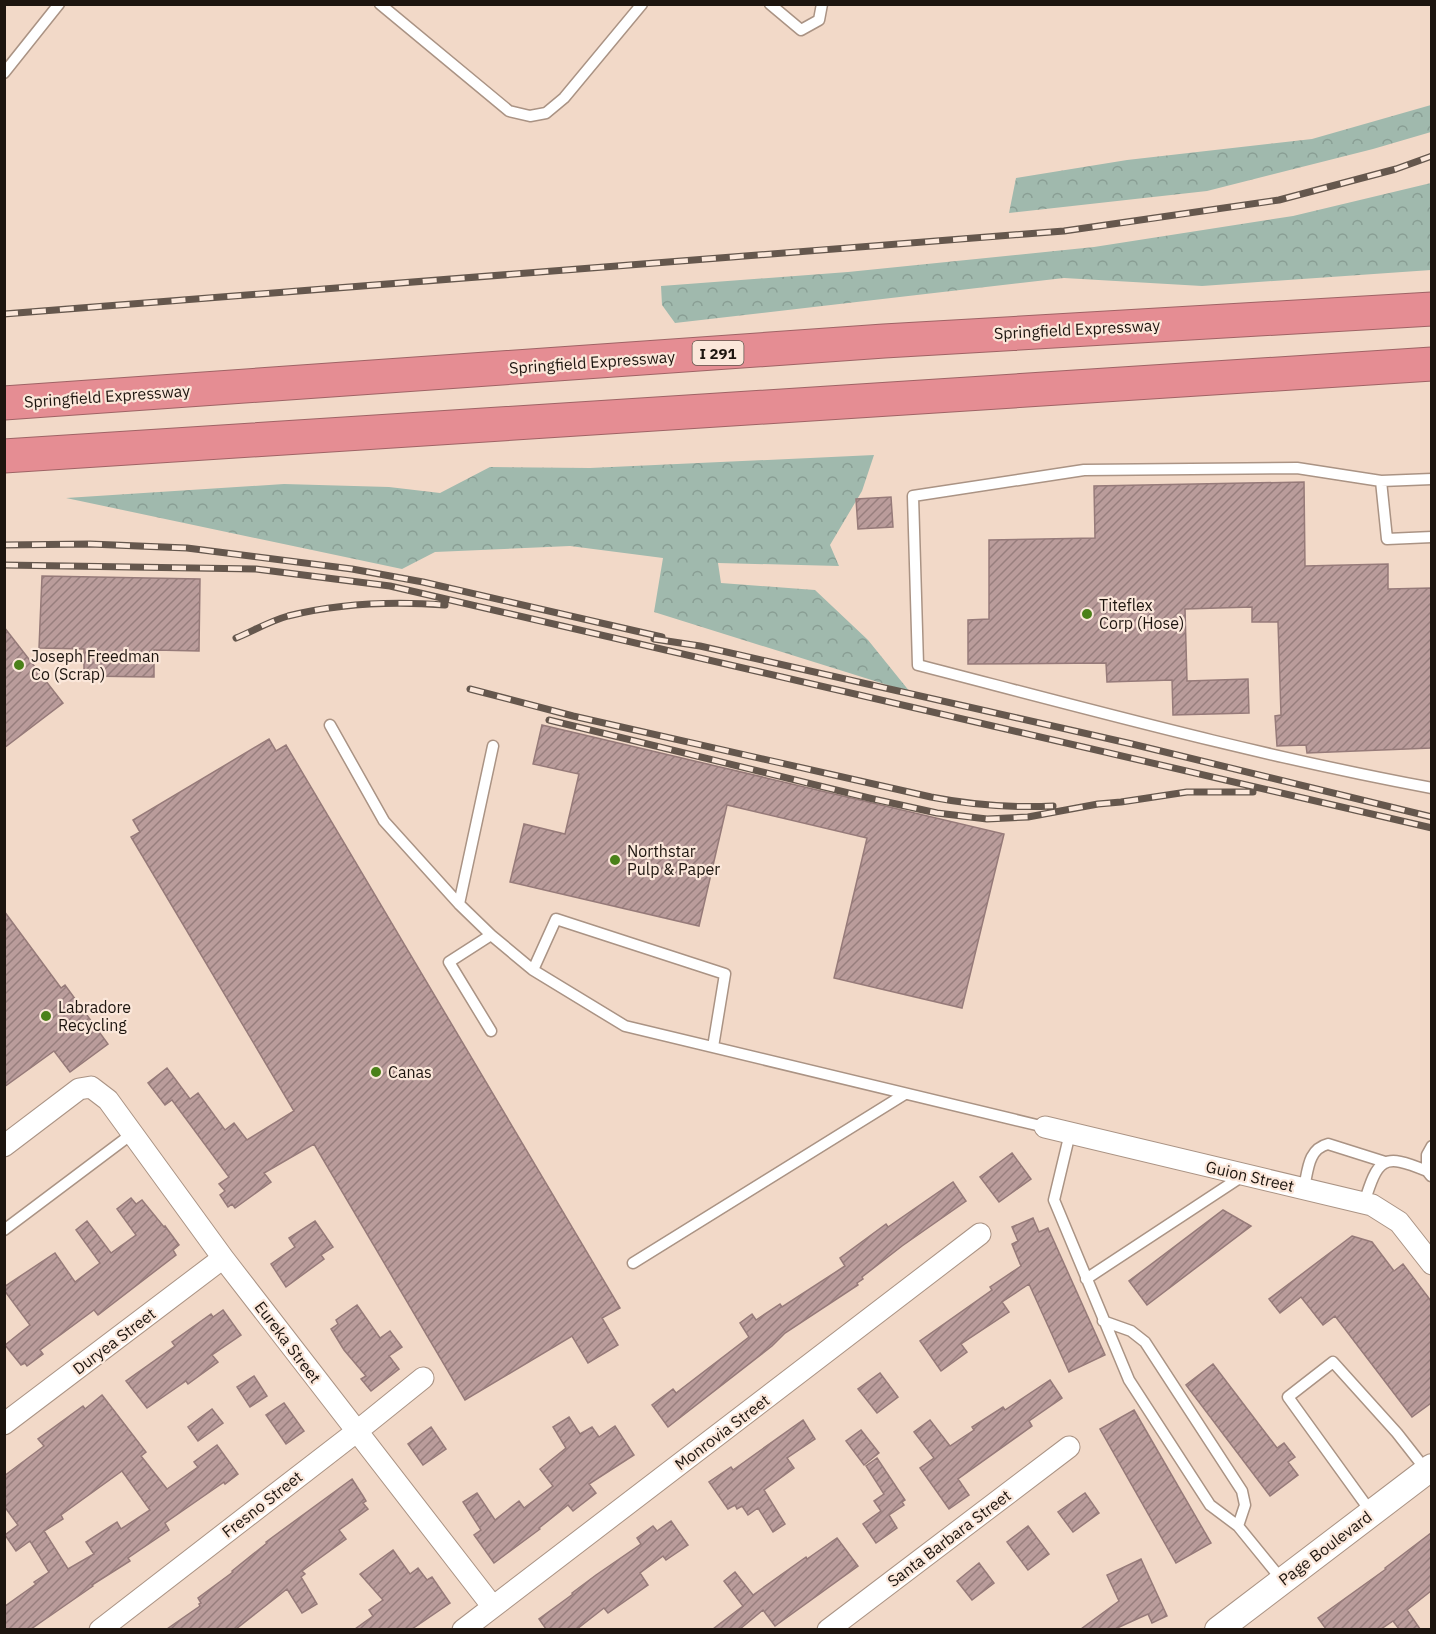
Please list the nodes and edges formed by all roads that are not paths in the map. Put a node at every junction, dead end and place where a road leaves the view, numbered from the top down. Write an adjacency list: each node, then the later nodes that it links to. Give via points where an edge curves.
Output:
1 (59, 4): 6 (lane)
2 (380, 4): 3 (lane, via 509,111 530,116 546,113 564,98)
3 (642, 4)
4 (770, 4): 5 (lane, via 801,30 819,20)
5 (822, 4)
6 (4, 73)
7 (1431, 309): 9 (highway, Springfield Expressway / I 291, via 872,342)
8 (1431, 364): 10 (highway)
9 (4, 403)
10 (4, 456)
11 (1431, 479): 12 (lane)
12 (1381, 481): 13 (lane, via 1387,539); 16 (lane, via 1297,468 1084,470 913,496 918,665 1164,729)
13 (1431, 537)
14 (330, 725): 17 (lane, via 384,821)
15 (493, 746): 17 (lane)
16 (1431, 788)
17 (459, 904): 18 (lane)
18 (491, 935): 19 (lane); 20 (lane, via 449,962)
19 (533, 970): 21 (lane, via 625,1026); 21 (lane, via 556,919 725,974)
20 (491, 1031)
21 (713, 1047): 22 (lane)
22 (906, 1094): 23 (lane); 36 (lane)
23 (1045, 1127): 25 (street, Guion Street)
24 (133, 1133): 26 (street, Eureka Street, via 108,1100 91,1087 79,1089); 33 (lane); 35 (street, Eureka Street)
25 (1070, 1133): 29 (street, Guion Street); 38 (lane, via 1054,1200)
26 (4, 1146)
27 (1431, 1146): 30 (lane, via 1427,1155)
28 (1385, 1162): 30 (lane, via 1407,1163); 31 (lane, via 1328,1144 1319,1146 1309,1165); 32 (lane, via 1371,1179)
29 (1245, 1174): 31 (street, Guion Street); 38 (lane)
30 (1429, 1174)
31 (1304, 1188): 32 (street, Guion Street)
32 (1364, 1203): 37 (street, Guion Street, via 1399,1222)
33 (4, 1230)
34 (980, 1234): 48 (street, Monrovia Street)
35 (223, 1258): 41 (street, Duryea Street); 42 (street, Eureka Street)
36 (633, 1263)
37 (1431, 1264)
38 (1086, 1279): 39 (lane)
39 (1104, 1321): 46 (lane, via 1129,1380 1210,1505); 46 (lane, via 1131,1331 1145,1342 1242,1491 1245,1505)
40 (423, 1378): 42 (street, Fresno Street)
41 (4, 1424)
42 (356, 1432): 48 (street, Eureka Street); 49 (street, Fresno Street)
43 (1069, 1447): 51 (street, Santa Barbara Street)
44 (1429, 1468): 45 (street, Page Boulevard); 45 (lane, via 1333,1362 1288,1397)
45 (1371, 1512): 47 (street, Page Boulevard)
46 (1238, 1526): 47 (lane)
47 (1283, 1580): 52 (street, Page Boulevard)
48 (493, 1607): 50 (street, Monrovia Street)
49 (100, 1629)
50 (463, 1629)
51 (828, 1629)
52 (1218, 1629)

